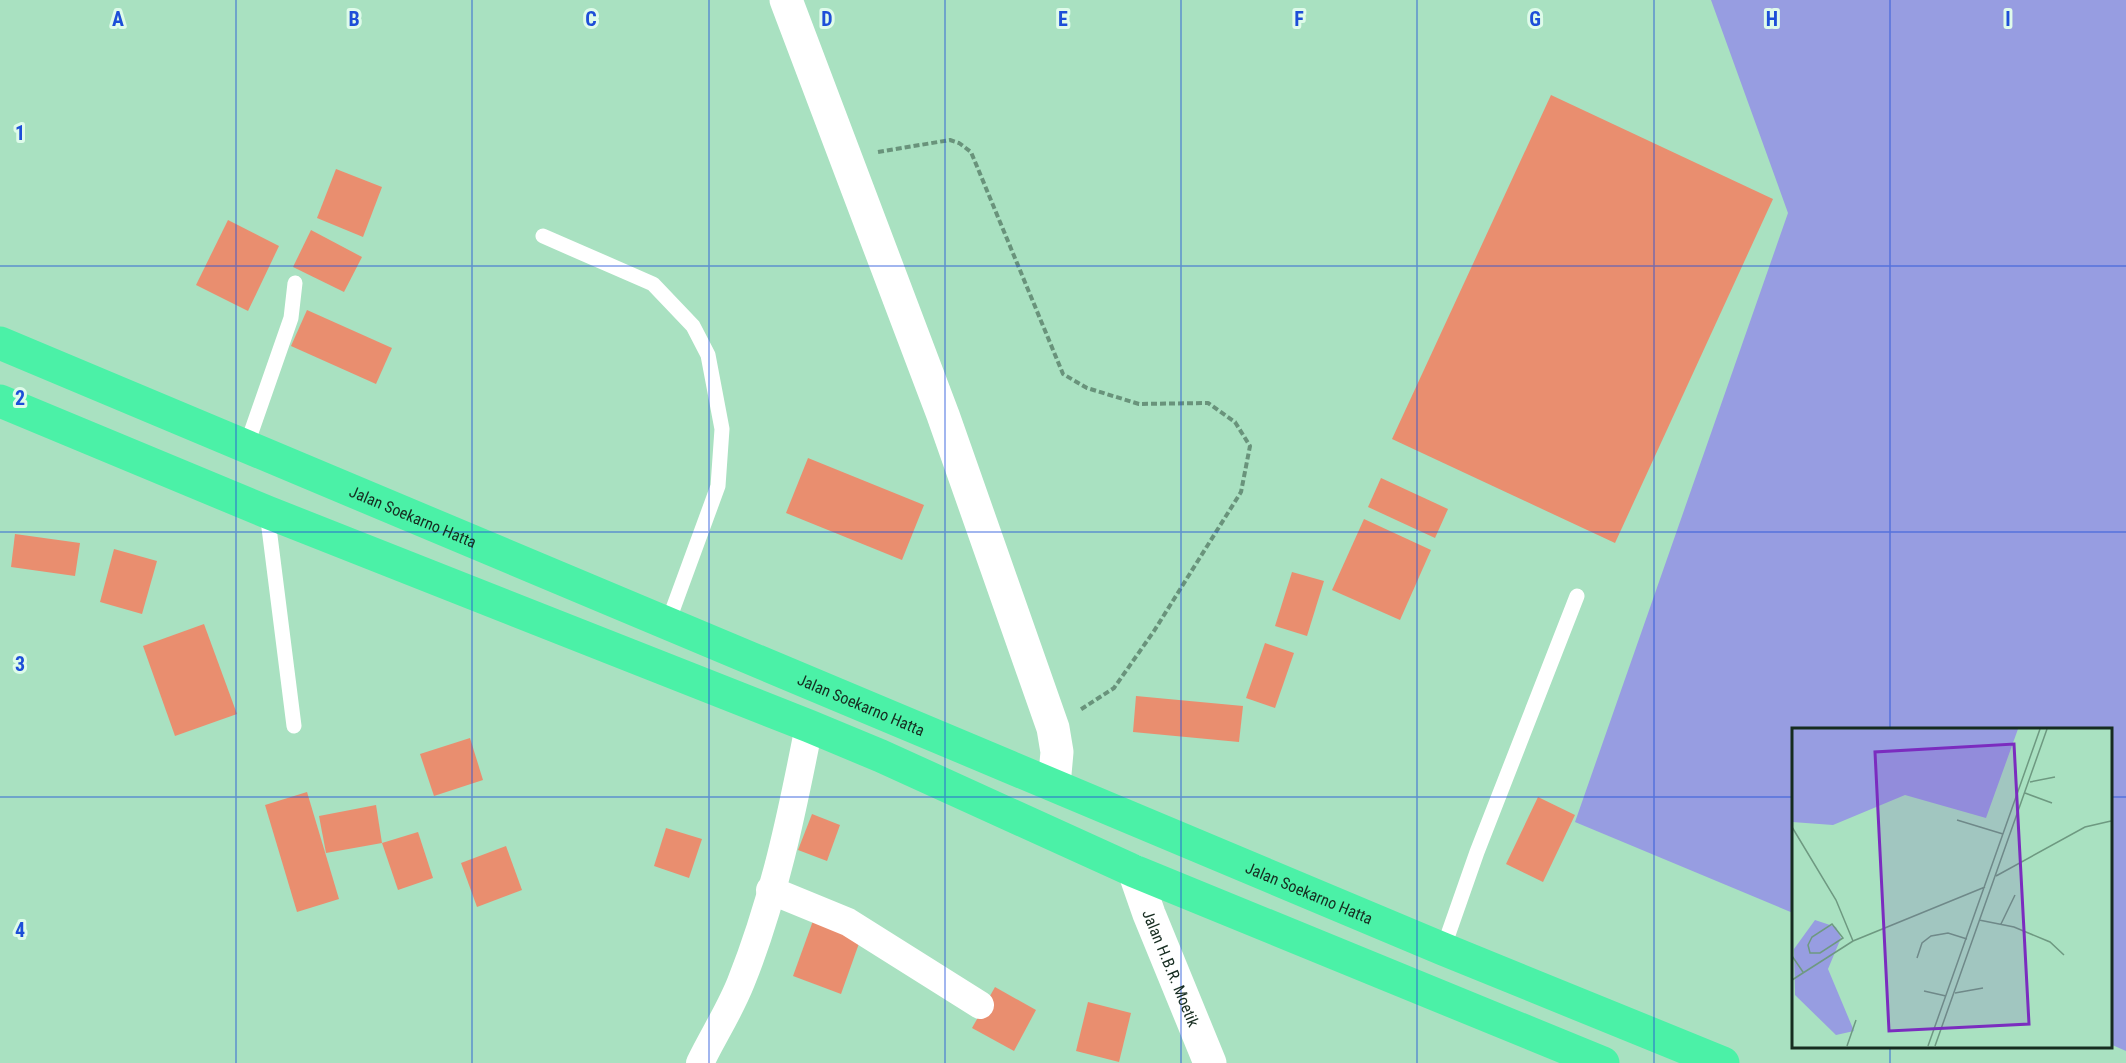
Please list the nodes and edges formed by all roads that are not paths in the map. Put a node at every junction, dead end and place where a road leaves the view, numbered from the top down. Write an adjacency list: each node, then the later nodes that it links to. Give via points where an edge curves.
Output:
1 (786, 0): 12 (street, via 942,415 1053,728 1057,752)
2 (543, 236): 9 (lane, via 653,284 693,326 708,355 722,429 718,486)
3 (295, 283): 6 (lane, via 291,318)
4 (0, 343): 6 (highway, Jalan Soekarno Hatta)
5 (0, 401): 7 (highway)
6 (246, 447): 9 (highway, Jalan Soekarno Hatta)
7 (267, 513): 10 (lane); 11 (highway)
8 (1577, 596): 15 (lane)
9 (667, 625): 12 (highway, Jalan Soekarno Hatta)
10 (294, 726)
11 (809, 726): 13 (highway); 14 (street, via 789,826)
12 (1054, 785): 15 (highway, Jalan Soekarno Hatta)
13 (1134, 871): 18 (street, Jalan H.B.R. Moetik); 19 (highway)
14 (770, 890): 16 (street, via 848,921); 17 (street, via 740,984)
15 (1443, 950): 20 (highway, Jalan Soekarno Hatta)
16 (980, 1005)
17 (699, 1063)
18 (1210, 1063)
19 (1604, 1063)
20 (1724, 1063)

